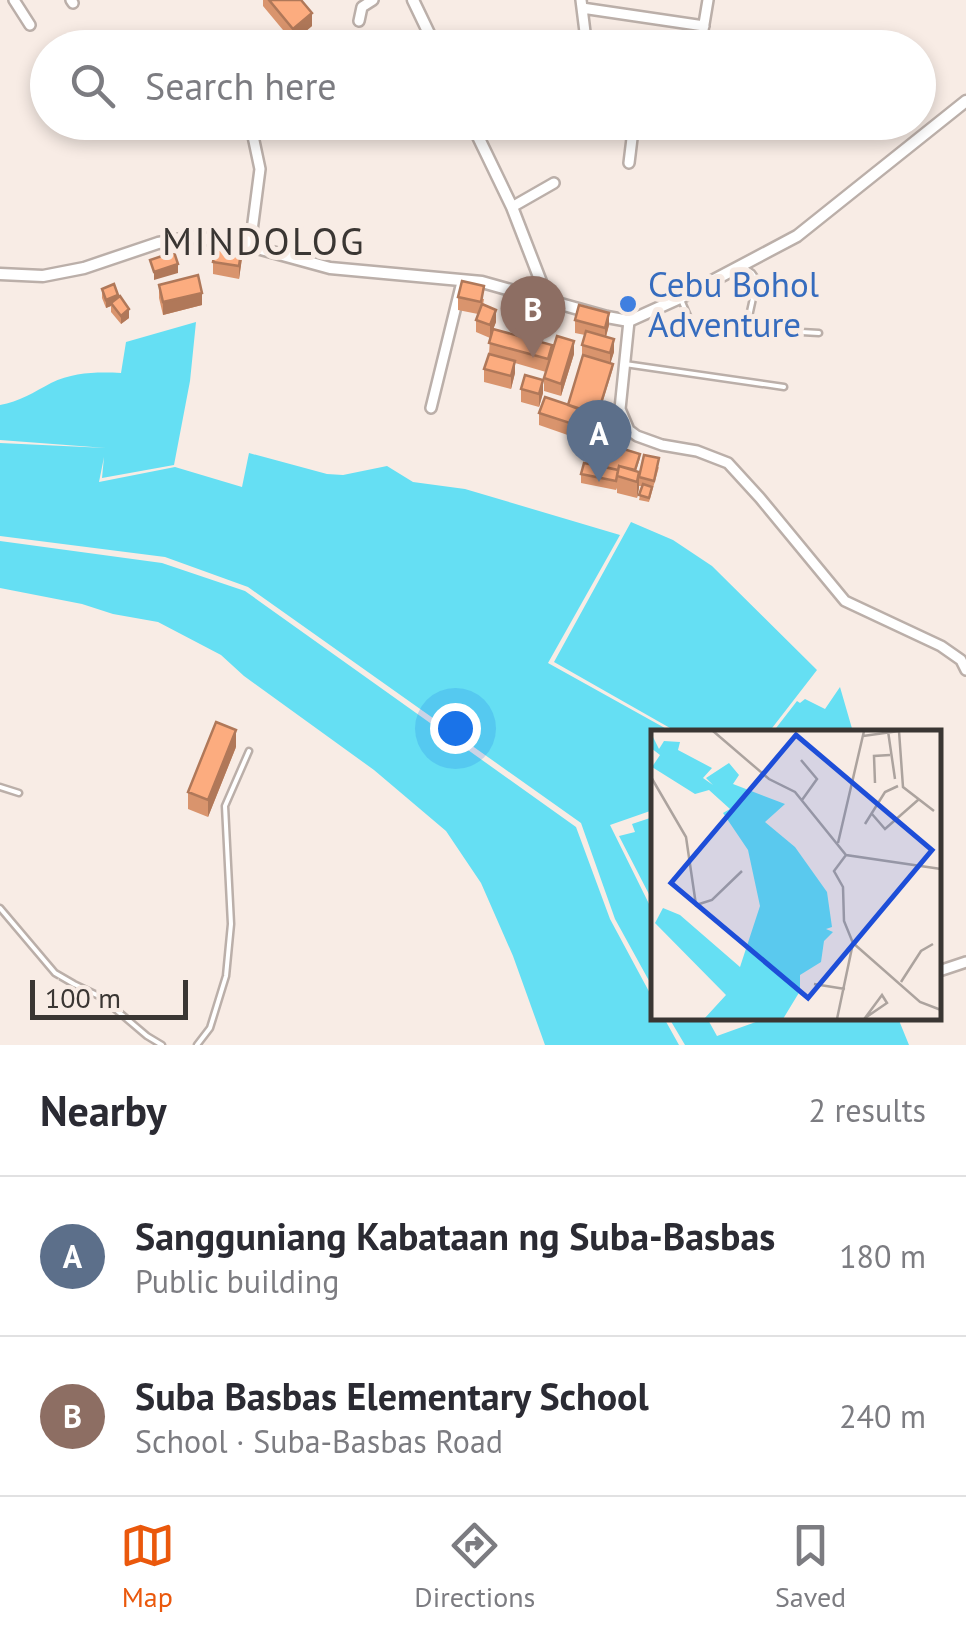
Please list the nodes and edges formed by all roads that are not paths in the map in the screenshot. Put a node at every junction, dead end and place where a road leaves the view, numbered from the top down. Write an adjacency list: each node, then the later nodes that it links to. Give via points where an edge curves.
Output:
1 (14, 0): 7 (street)
2 (373, 0): 6 (street, via 362,6)
3 (413, 0): 9 (street)
4 (708, 0): 8 (street)
5 (581, 4): 8 (street); 10 (street)
6 (359, 21)
7 (30, 25)
8 (704, 26): 11 (street)
9 (427, 30)
10 (585, 30)
11 (703, 30)
12 (966, 101): 13 (street)
13 (936, 125)
14 (254, 140): 21 (street, via 260,169)
15 (480, 140): 20 (street)
16 (632, 140): 18 (street)
17 (917, 140): 22 (street, via 797,236)
18 (629, 163)
19 (554, 183): 20 (street)
20 (512, 207): 26 (street)
21 (250, 246): 23 (street, via 194,237 44,276); 24 (street, via 330,268)
22 (741, 266): 25 (street); 28 (lane, via 757,280)
23 (0, 274)
24 (463, 278): 26 (street); 32 (street)
25 (680, 298): 27 (street); 28 (lane, via 697,326)
26 (548, 300): 27 (street)
27 (629, 321): 30 (street)
28 (746, 330): 29 (lane)
29 (820, 333)
30 (625, 364): 31 (lane); 33 (street, via 620,409 629,430 728,463 845,601)
31 (784, 387)
32 (431, 408)
33 (964, 662)
34 (249, 752): 41 (lane, via 225,806 231,924 226,976 210,1028)
35 (0, 786): 36 (lane)
36 (19, 793)
37 (0, 908): 40 (lane, via 56,972)
38 (966, 962): 39 (street)
39 (942, 970)
40 (162, 1045)
41 (196, 1045)

